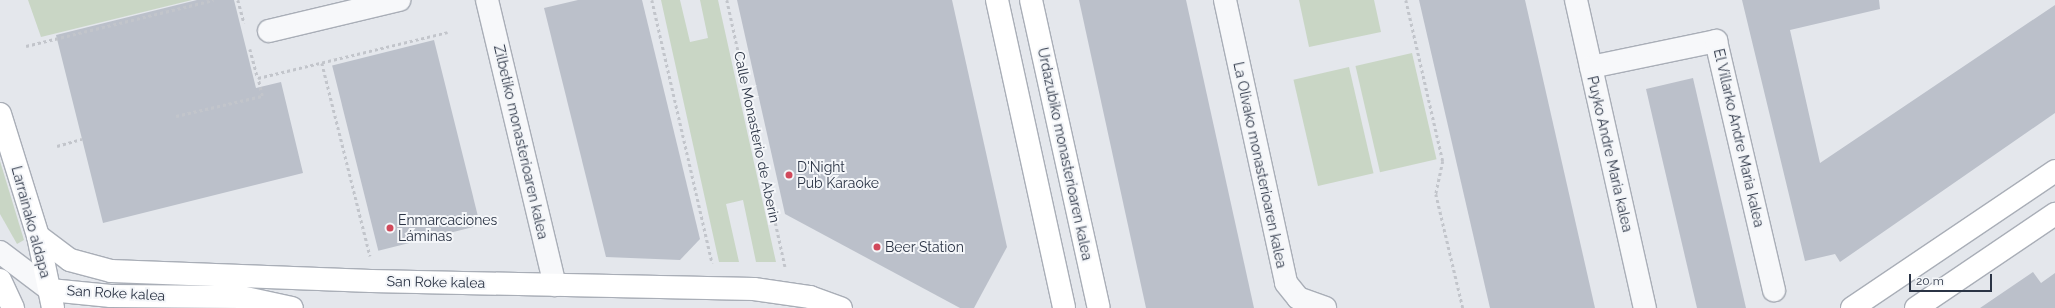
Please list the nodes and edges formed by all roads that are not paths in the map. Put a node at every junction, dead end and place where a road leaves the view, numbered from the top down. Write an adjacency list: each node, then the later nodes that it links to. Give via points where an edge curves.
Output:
1 (399, 0): 7 (street)
2 (487, 0): 16 (street, Zilbetiko monasterioaren kalea)
3 (997, 0): 15 (street)
4 (1031, 0): 24 (street, Urdazubiko monasterioaren kalea)
5 (1225, 0): 25 (street, La Olivako monasterioaren kalea, via 1286,283 1298,298)
6 (1576, 0): 8 (street, Puyko Andre Maria kalea)
7 (269, 32)
8 (1591, 67): 17 (street, El Villarko Andre Maria kalea, via 1716,41); 26 (street, Puyko Andre Maria kalea)
9 (0, 114): 12 (street, Larrainako aldapa)
10 (2055, 171): 27 (street)
11 (2055, 214): 28 (street)
12 (38, 236): 16 (street, San Roke kalea, via 70,260 112,271); 18 (street, Larrainako aldapa)
13 (0, 252): 18 (street, San Roke kalea)
14 (0, 280): 19 (street)
15 (1058, 282): 22 (street); 23 (street)
16 (555, 285): 21 (street, San Roke kalea, via 754,289 810,297)
17 (1774, 290)
18 (51, 299): 20 (street, San Roke kalea, via 111,296 241,297)
19 (13, 308)
20 (292, 308)
21 (842, 308)
22 (1051, 308)
23 (1064, 308)
24 (1099, 308)
25 (1325, 308)
26 (1645, 308)
27 (1852, 308)
28 (1916, 308)

